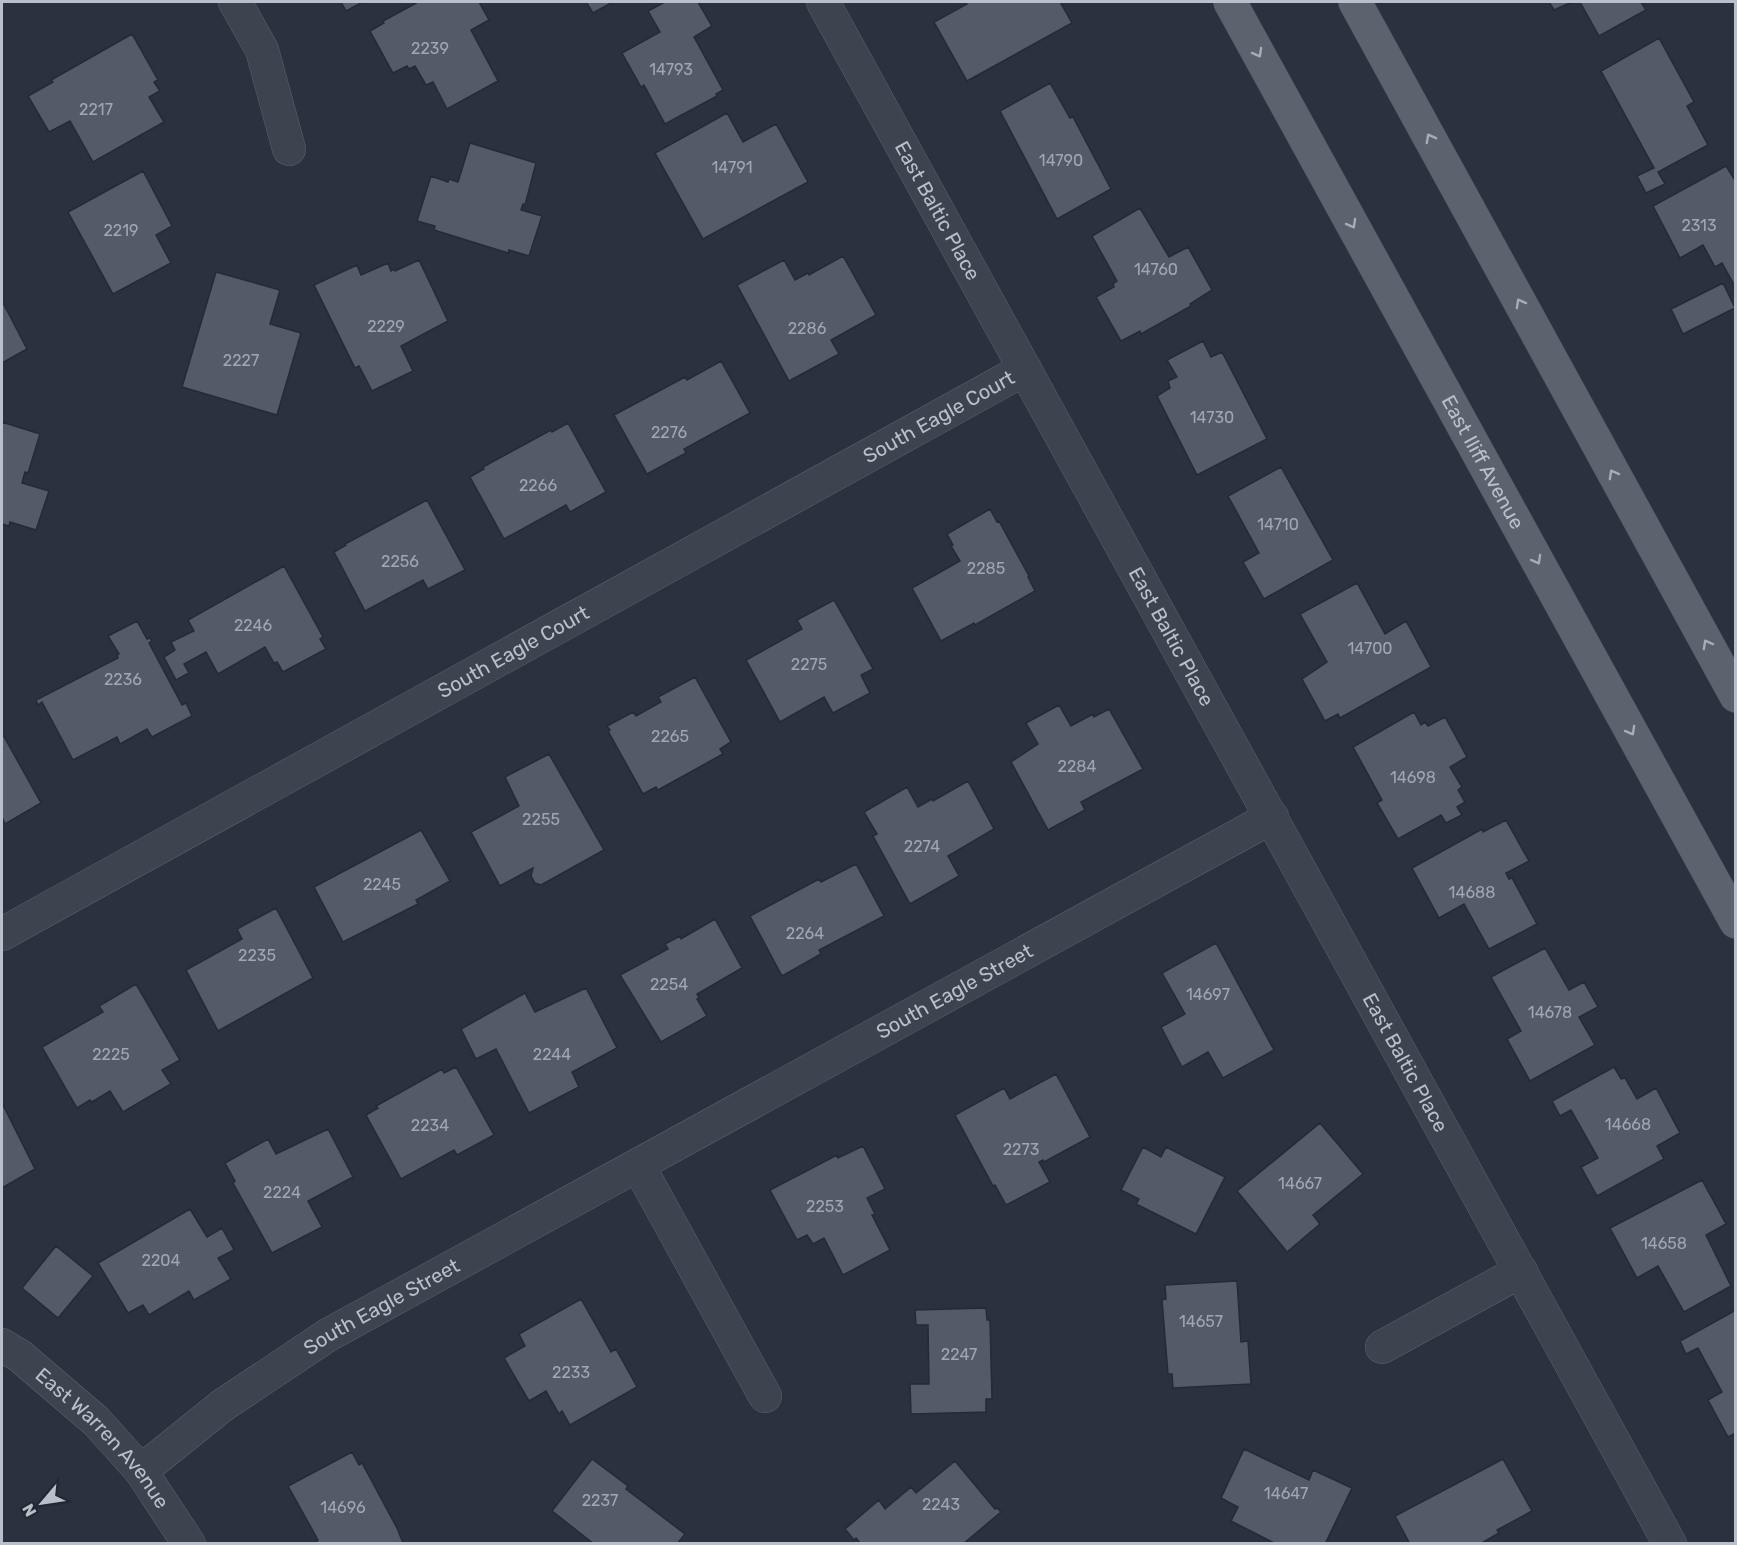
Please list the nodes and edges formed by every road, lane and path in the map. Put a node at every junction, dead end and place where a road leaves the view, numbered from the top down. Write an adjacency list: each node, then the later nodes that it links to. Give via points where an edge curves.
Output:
1 (235, 2): 5 (street, via 262,50)
2 (823, 2): 6 (street, East Baltic Place)
3 (1230, 2): 9 (main road, East Iliff Avenue, one-way to 9)
4 (1356, 2): 7 (main road, one-way to 4)
5 (289, 149)
6 (1025, 369): 8 (street, East Baltic Place); 10 (street, South Eagle Court)
7 (1736, 696)
8 (1272, 817): 11 (street, South Eagle Street); 12 (street, East Baltic Place)
9 (1736, 922)
10 (2, 934)
11 (638, 1165): 15 (street); 16 (street, South Eagle Street, via 328,1335 223,1406)
12 (1521, 1271): 14 (street); 18 (street, East Baltic Place)
13 (2, 1345): 16 (street, East Warren Avenue, via 96,1421)
14 (1382, 1347)
15 (765, 1396)
16 (141, 1471): 17 (street, East Warren Avenue)
17 (189, 1544)
18 (1671, 1544)

